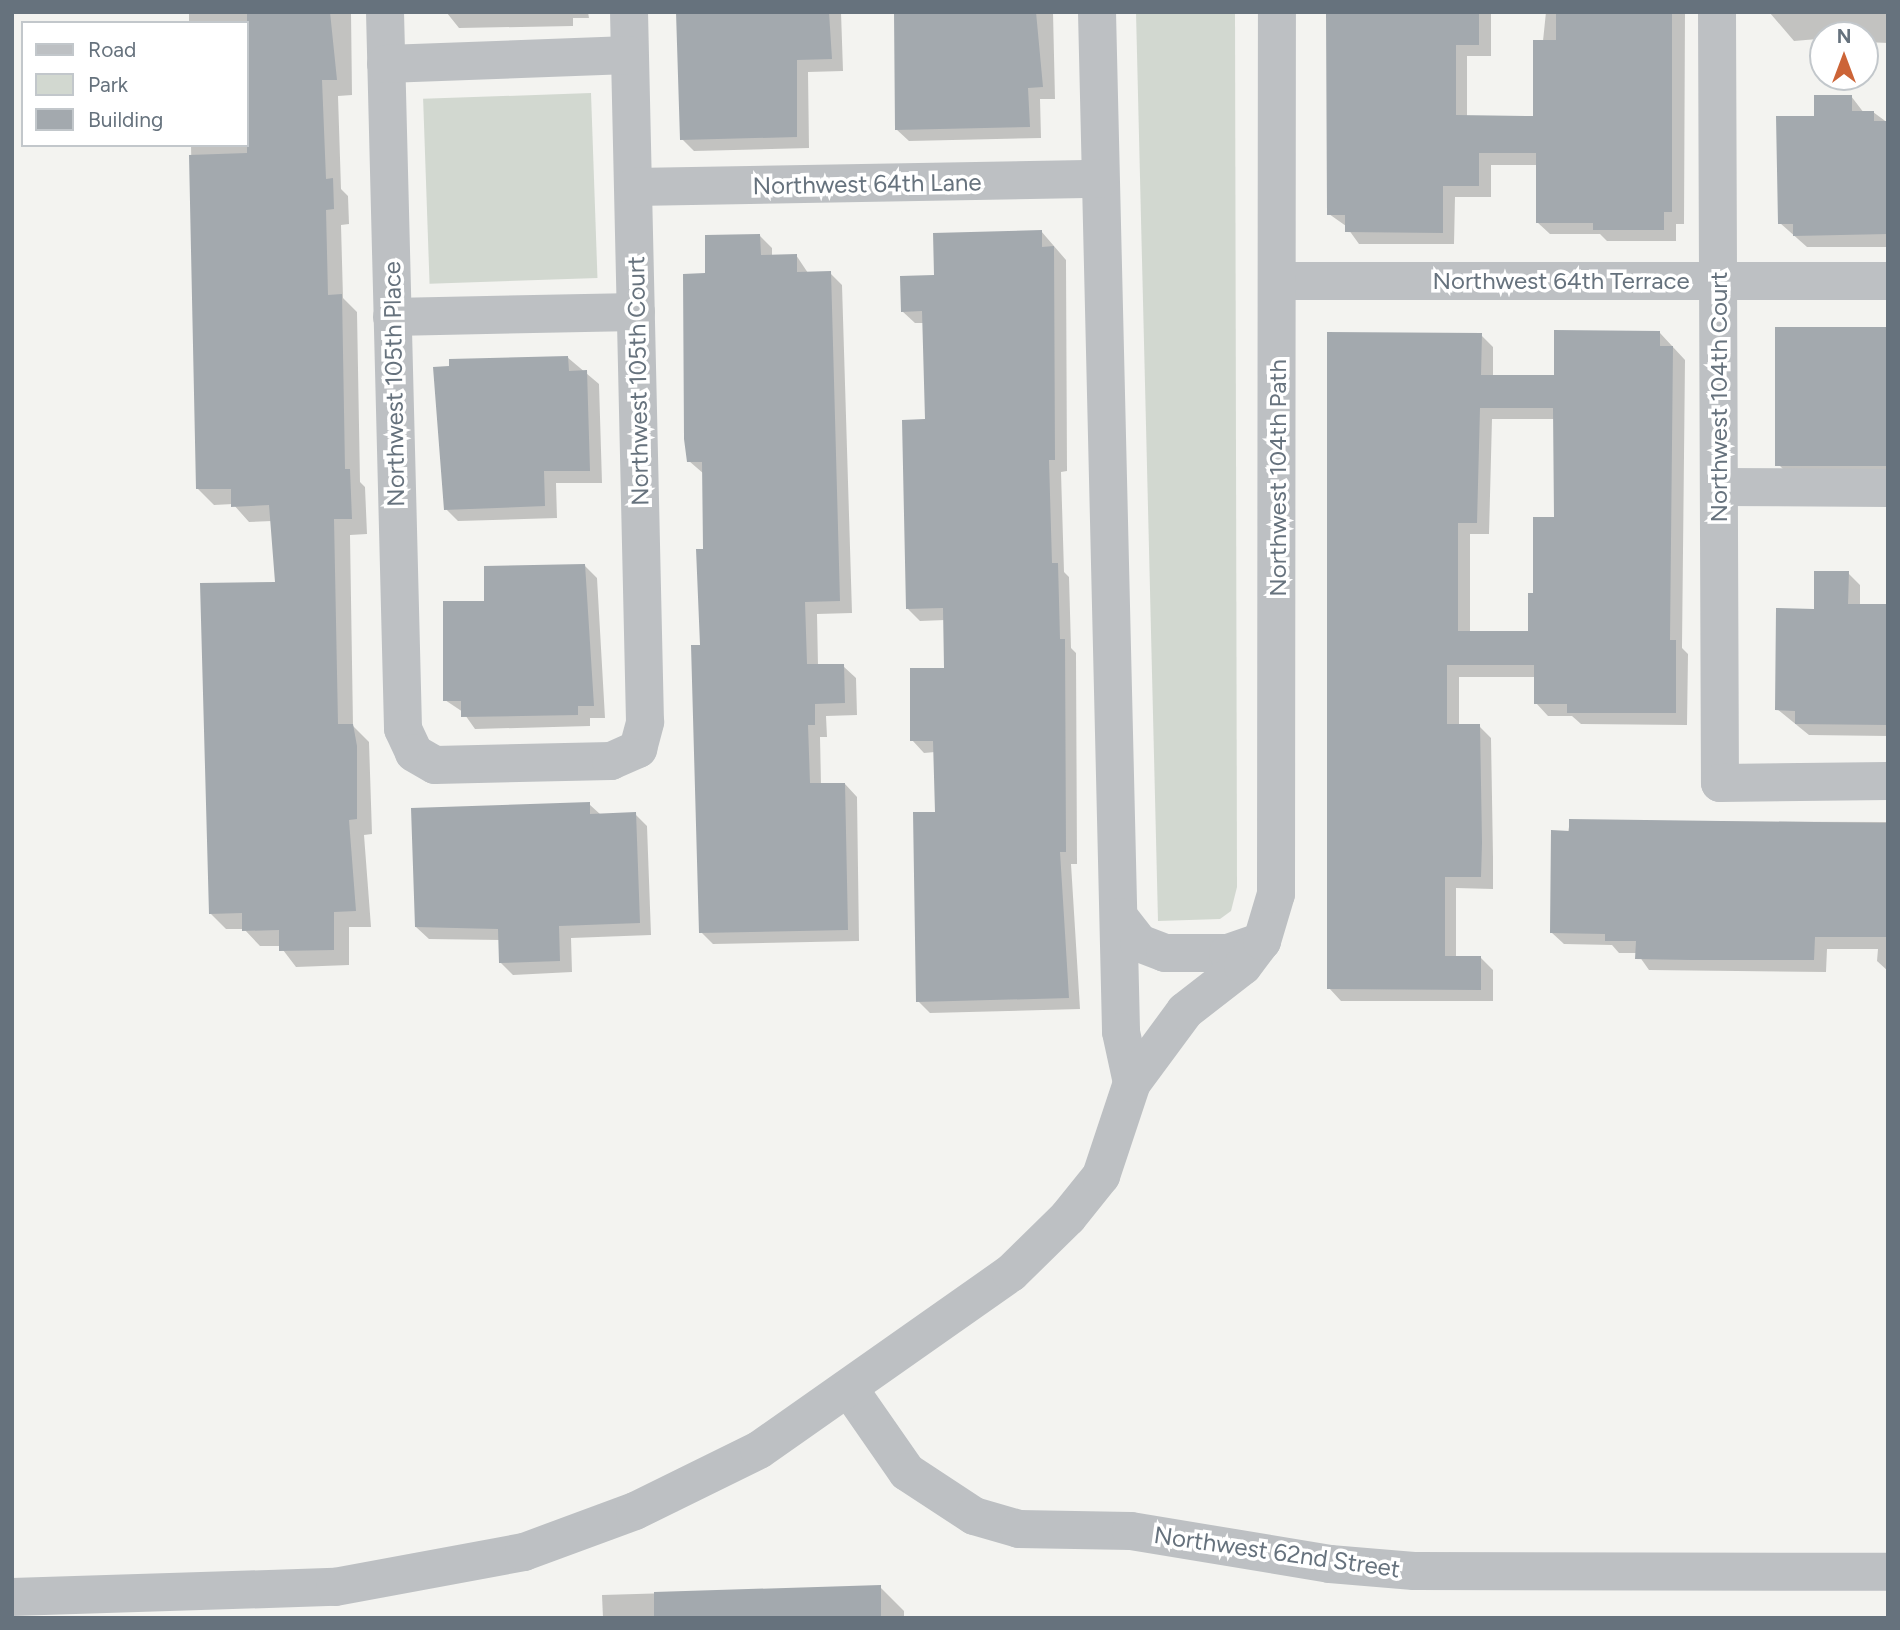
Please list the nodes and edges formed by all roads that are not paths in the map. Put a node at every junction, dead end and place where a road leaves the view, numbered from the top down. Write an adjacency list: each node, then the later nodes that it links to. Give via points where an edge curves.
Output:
1 (385, 12): 7 (street, Northwest 105th Place)
2 (629, 12): 6 (street, Northwest 105th Court)
3 (1097, 12): 8 (street)
4 (1276, 12): 10 (street, Northwest 104th Path)
5 (1717, 12): 11 (street, Northwest 104th Court)
6 (629, 55): 7 (street); 9 (street, Northwest 105th Court)
7 (386, 64): 14 (street, Northwest 105th Place)
8 (1100, 179): 9 (street, Northwest 64th Lane); 19 (street)
9 (634, 187): 13 (street, Northwest 105th Court)
10 (1277, 281): 11 (street, Northwest 64th Terrace); 20 (street, Northwest 104th Path, via 1276,894)
11 (1718, 281): 12 (street, Northwest 64th Terrace); 15 (street, Northwest 104th Court)
12 (1888, 281)
13 (636, 312): 14 (street); 17 (street, Northwest 105th Court, via 645,722 638,748 611,761 435,765)
14 (392, 317): 17 (street, Northwest 105th Place, via 403,729)
15 (1719, 487): 16 (street); 18 (street, Northwest 104th Court, via 1720,783)
16 (1888, 488)
17 (414, 754)
18 (1888, 781)
19 (1119, 917): 20 (street, via 1139,943 1165,953 1228,953); 21 (street, via 1121,1032)
20 (1262, 941): 21 (street, Northwest 104th Path, via 1243,966 1185,1011)
21 (1132, 1083): 22 (street, via 1101,1176 1038,1251)
22 (850, 1390): 23 (street, Northwest 62nd Street, via 907,1472 974,1516 1019,1529 1131,1531 1330,1564 1414,1571); 24 (street, via 714,1475 635,1511 524,1552 335,1587)
23 (1888, 1572)
24 (12, 1597)

